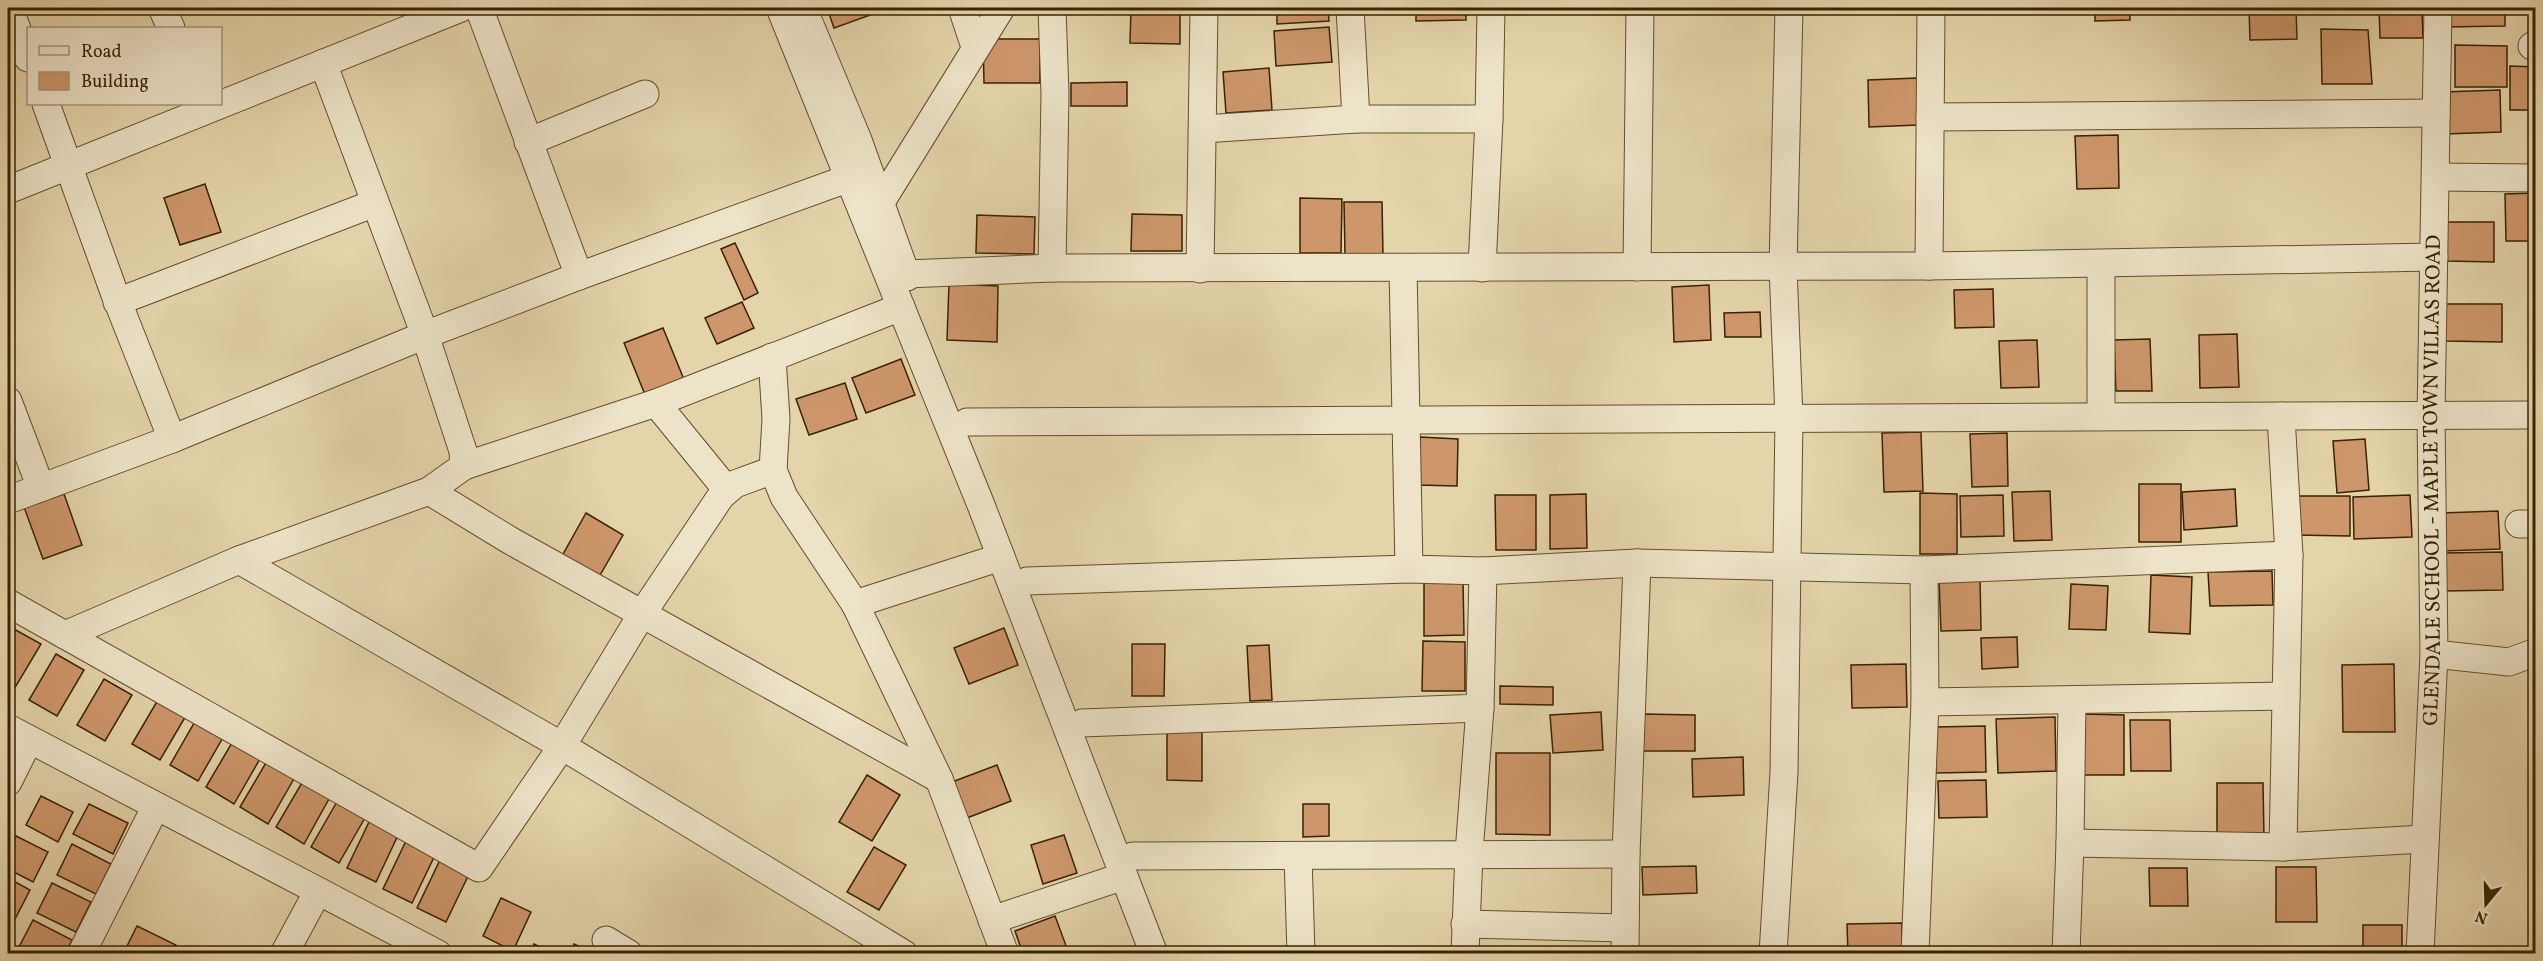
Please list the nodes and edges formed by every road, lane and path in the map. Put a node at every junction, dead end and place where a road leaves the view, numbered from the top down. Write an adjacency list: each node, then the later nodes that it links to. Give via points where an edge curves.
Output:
1 (9, 8): 19 (street)
2 (162, 8): 17 (street)
3 (461, 8): 20 (street)
4 (479, 8): 30 (street)
5 (780, 8): 32 (street)
6 (803, 8): 32 (street, via 858,140)
7 (962, 8): 18 (street)
8 (1001, 8): 18 (street)
9 (1052, 8): 43 (street)
10 (1204, 8): 29 (street)
11 (1350, 8): 27 (street)
12 (1491, 8): 28 (street)
13 (1640, 8): 41 (street)
14 (1788, 8): 42 (street)
15 (1932, 8): 26 (street)
16 (2438, 8): 25 (street, GLENDALE SCHOOL - MAPLE TOWN VILLAS ROAD)
17 (171, 27)
18 (975, 47): 37 (street)
19 (27, 55)
20 (323, 63): 22 (street); 36 (street)
21 (645, 94): 30 (street)
22 (222, 99)
23 (46, 105): 31 (street)
24 (201, 107): 31 (street)
25 (2436, 113): 26 (street); 33 (street, GLENDALE SCHOOL - MAPLE TOWN VILLAS ROAD)
26 (1930, 117): 40 (street)
27 (1356, 119): 28 (street); 29 (street)
28 (1489, 119): 45 (street)
29 (1203, 129): 46 (street)
30 (528, 142): 48 (street)
31 (70, 165): 35 (street); 49 (street)
32 (858, 175): 37 (street); 48 (street)
33 (2436, 177): 34 (street); 38 (street, GLENDALE SCHOOL - MAPLE TOWN VILLAS ROAD)
34 (2535, 178)
35 (8, 190)
36 (375, 203): 49 (street); 51 (street)
37 (871, 206): 47 (street); 50 (street)
38 (2434, 257): 39 (street); 55 (street, GLENDALE SCHOOL - MAPLE TOWN VILLAS ROAD)
39 (2101, 264): 40 (street); 58 (street)
40 (1929, 266): 42 (street)
41 (1636, 267): 42 (street); 45 (street)
42 (1783, 267): 59 (street)
43 (1052, 268): 46 (street); 47 (street)
44 (1403, 268): 45 (street); 46 (street); 60 (street)
45 (1482, 268)
46 (1200, 269)
47 (906, 274): 61 (street)
48 (579, 276): 51 (street)
49 (117, 302): 62 (street)
50 (900, 307): 52 (street); 70 (street)
51 (425, 335): 62 (street); 63 (street, via 463,451)
52 (772, 357): 54 (street); 64 (street, via 776,419)
53 (8, 401): 65 (street)
54 (656, 403): 63 (street); 66 (street)
55 (2431, 415): 56 (street); 57 (street); 83 (street, GLENDALE SCHOOL - MAPLE TOWN VILLAS ROAD)
56 (2535, 415)
57 (2281, 416): 58 (street); 69 (street)
58 (2102, 417): 59 (street)
59 (1789, 418): 60 (street); 73 (street)
60 (1406, 420): 61 (street); 74 (street)
61 (967, 422): 77 (street)
62 (172, 439): 65 (street)
63 (464, 466): 67 (street)
64 (773, 470): 66 (street, via 735,483); 79 (street, via 784,497)
65 (41, 488): 68 (street)
66 (727, 490): 80 (street)
67 (429, 491): 71 (street); 80 (street)
68 (8, 500)
69 (2289, 555): 75 (street); 86 (street)
70 (1001, 557): 79 (street); 102 (street)
71 (238, 560): 81 (street); 92 (street)
72 (1637, 563): 73 (street); 76 (street); 100 (street)
73 (1786, 567): 75 (street); 116 (street, via 1784,772)
74 (1409, 569): 76 (street); 77 (street)
75 (1924, 570): 88 (street)
76 (1483, 572): 89 (street)
77 (1027, 581): 90 (street)
78 (8, 603): 81 (street)
79 (855, 604): 93 (street)
80 (642, 614): 92 (street); 93 (street)
81 (65, 635): 92 (street, via 479,867)
82 (2535, 652): 84 (street)
83 (2434, 654): 84 (street); 96 (street, GLENDALE SCHOOL - MAPLE TOWN VILLAS ROAD)
84 (2509, 662): 85 (street)
85 (2535, 671)
86 (2286, 696): 87 (street); 98 (street)
87 (2072, 700): 88 (street); 97 (street)
88 (1925, 702): 117 (street)
89 (1480, 708): 90 (street); 99 (street)
90 (1082, 723): 102 (street)
91 (18, 734): 94 (street); 95 (street)
92 (562, 746): 110 (street)
93 (939, 779): 104 (street)
94 (8, 782)
95 (156, 806): 103 (street); 107 (street)
96 (2424, 838): 98 (street); 119 (street, GLENDALE SCHOOL - MAPLE TOWN VILLAS ROAD)
97 (2070, 843): 98 (street); 118 (street)
98 (2283, 846)
99 (1469, 853): 100 (street); 101 (street); 105 (street)
100 (1626, 854): 106 (street)
101 (1298, 856): 102 (street); 114 (street)
102 (1129, 866): 104 (street); 112 (street); 113 (street)
103 (318, 891): 108 (street); 109 (street)
104 (992, 920): 111 (street)
105 (1465, 924): 106 (street); 115 (street)
106 (1624, 941)
107 (81, 954)
108 (285, 954)
109 (438, 954)
110 (904, 954)
111 (1005, 954)
112 (1154, 954)
113 (1172, 954)
114 (1301, 954)
115 (1465, 954)
116 (1773, 954)
117 (1915, 954)
118 (2066, 954)
119 (2421, 954)

